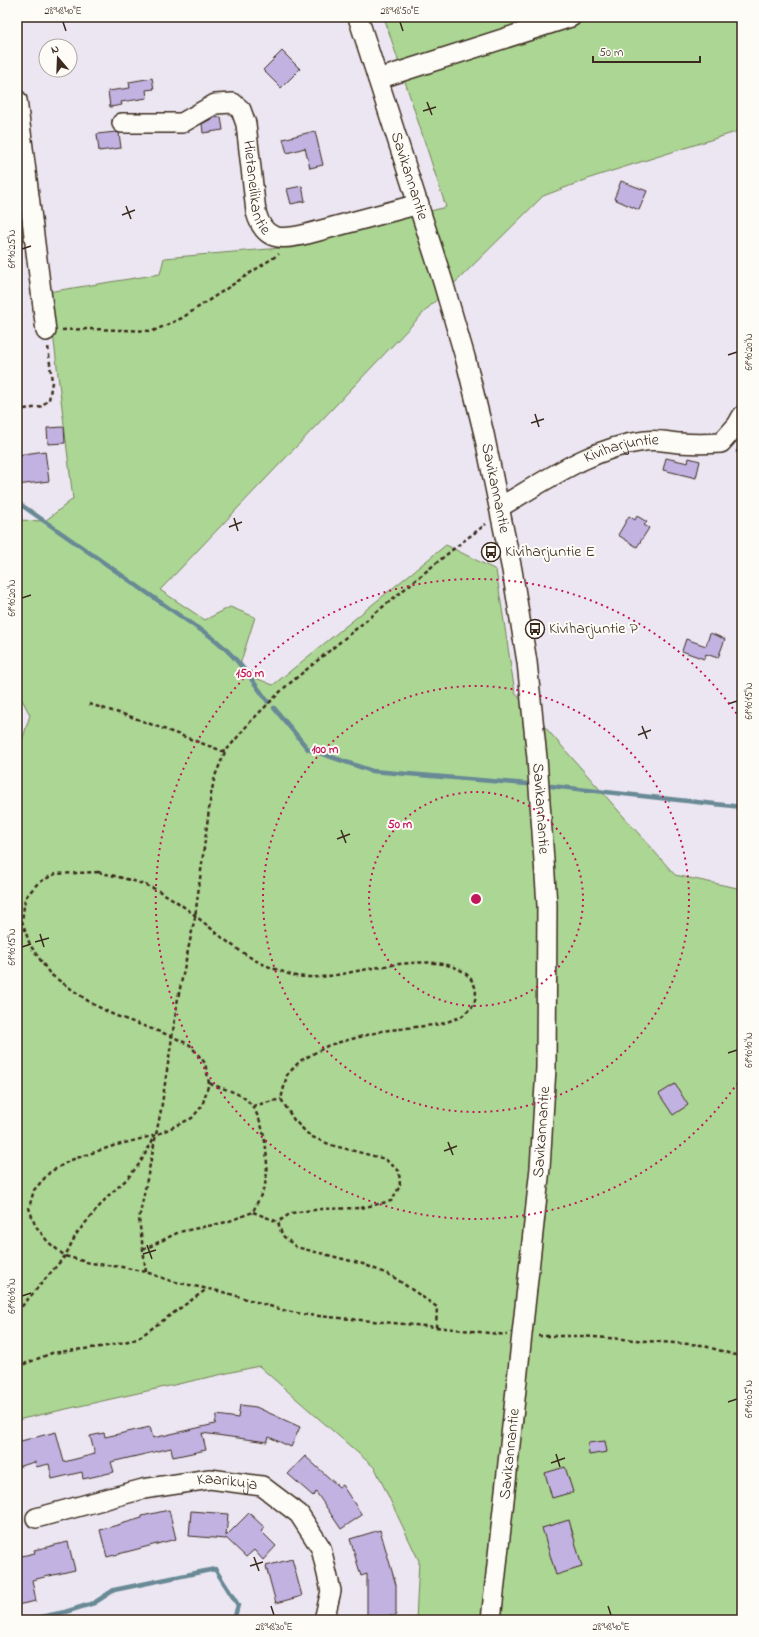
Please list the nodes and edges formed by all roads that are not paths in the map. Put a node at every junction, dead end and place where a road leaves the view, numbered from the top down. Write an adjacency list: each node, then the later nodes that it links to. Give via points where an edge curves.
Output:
1 (358, 17): 3 (street, Savikannantie)
2 (571, 17): 3 (street)
3 (378, 79): 6 (street, Savikannantie)
4 (17, 100): 7 (street)
5 (122, 123): 6 (street, Hietaneilikantie, via 182,123 215,104 233,103 241,110 246,124 258,222 272,237 291,238)
6 (419, 204): 9 (street, Savikannantie, via 466,357)
7 (46, 331)
8 (742, 416): 9 (street, Kiviharjuntie, via 721,443 694,444 647,440 628,443 571,465)
9 (500, 510): 12 (street, Savikannantie, via 527,669 537,758 547,905 546,1076 540,1168)
10 (36, 1518): 11 (street, Kaarikuja, via 143,1489 210,1479 262,1486 299,1514 321,1548 331,1591)
11 (324, 1620)
12 (491, 1620)

